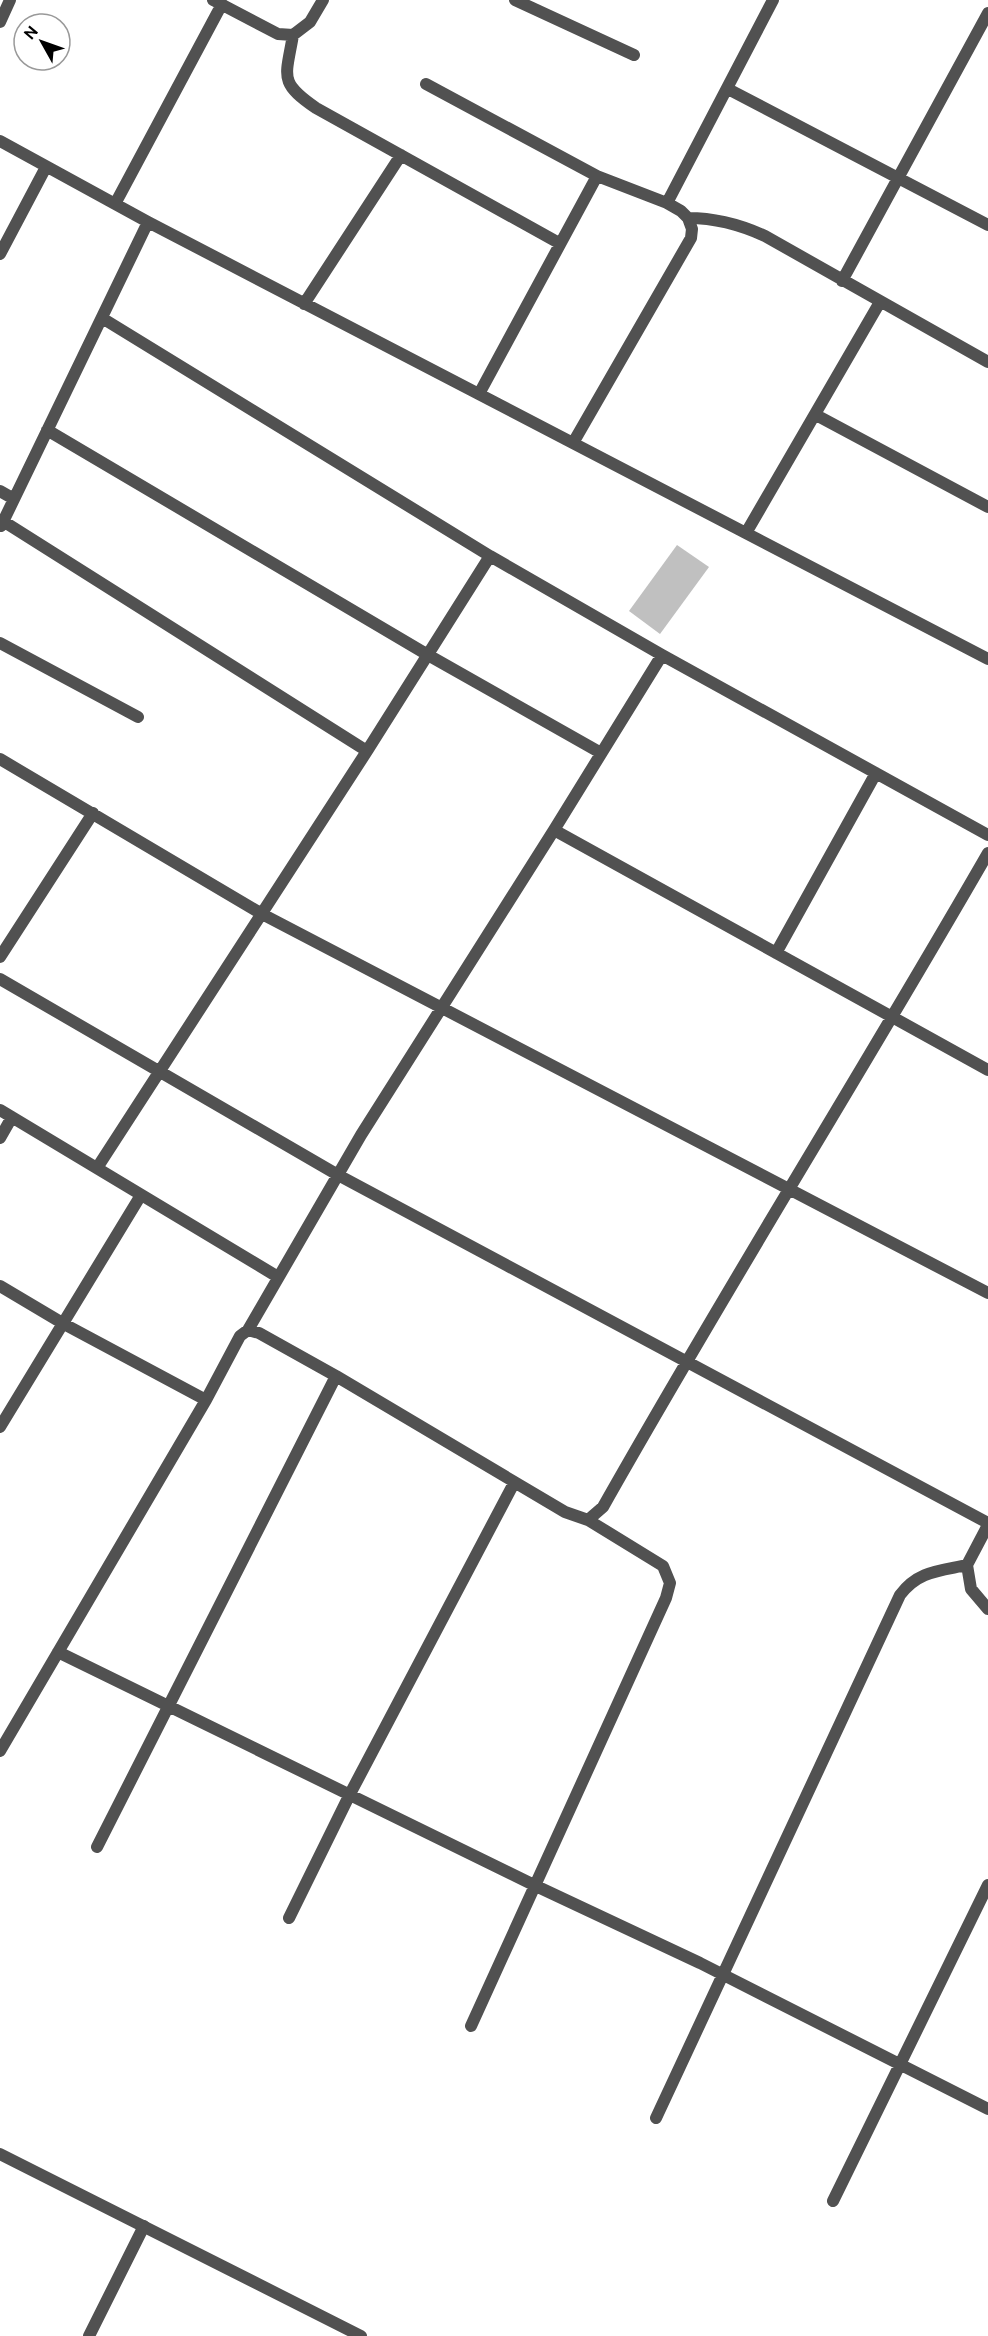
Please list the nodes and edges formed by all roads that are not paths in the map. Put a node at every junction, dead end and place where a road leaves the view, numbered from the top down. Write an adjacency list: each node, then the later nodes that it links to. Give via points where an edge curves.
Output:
1 (10, 0): 7 (street)
2 (323, 0): 8 (street, via 310,22)
3 (515, 0): 9 (street)
4 (773, 0): 11 (street)
5 (217, 2): 8 (street, via 278,34); 17 (street)
6 (988, 13): 16 (street)
7 (0, 22)
8 (293, 35): 13 (street, via 286,77 296,94)
9 (634, 55)
10 (426, 84): 15 (street)
11 (728, 89): 16 (street); 18 (street)
12 (0, 141): 14 (street)
13 (401, 155): 22 (street); 26 (street)
14 (46, 167): 17 (street); 23 (street)
15 (597, 176): 18 (street); 22 (street)
16 (899, 179): 21 (street); 24 (street)
17 (116, 204): 20 (street)
18 (667, 204): 19 (street)
19 (688, 218): 24 (street, via 718,219 744,226); 32 (street, via 691,238)
20 (148, 222): 26 (street); 27 (street)
21 (988, 225)
22 (559, 243): 29 (street)
23 (0, 254)
24 (842, 280): 25 (street)
25 (880, 302): 28 (street); 30 (street)
26 (304, 303): 29 (street)
27 (102, 318): 31 (street); 38 (street)
28 (988, 363)
29 (479, 394): 32 (street)
30 (816, 415): 35 (street); 37 (street)
31 (47, 430): 34 (street); 40 (street)
32 (573, 443): 37 (street)
33 (0, 491): 34 (street)
34 (14, 499): 36 (street)
35 (988, 507)
36 (2, 524): 44 (street)
37 (746, 533): 42 (street)
38 (490, 556): 40 (street); 41 (street)
39 (0, 643): 43 (street)
40 (428, 655): 44 (street); 45 (street)
41 (662, 655): 45 (street); 47 (street)
42 (988, 659)
43 (138, 717)
44 (367, 751): 52 (street)
45 (601, 753): 49 (street)
46 (0, 759): 48 (street)
47 (876, 773): 50 (street); 53 (street)
48 (93, 813): 52 (street); 54 (street)
49 (555, 830): 53 (street); 56 (street)
50 (988, 835)
51 (988, 853): 57 (street)
52 (262, 914): 56 (street); 59 (street)
53 (776, 953): 57 (street)
54 (0, 957)
55 (0, 979): 59 (street)
56 (442, 1008): 64 (street); 65 (street)
57 (893, 1018): 58 (street); 65 (street)
58 (988, 1070)
59 (160, 1071): 63 (street); 64 (street)
60 (0, 1110): 61 (street)
61 (12, 1117): 62 (street); 63 (street)
62 (0, 1138)
63 (97, 1168): 66 (street)
64 (338, 1175): 67 (street); 72 (street)
65 (790, 1189): 69 (street); 72 (street)
66 (141, 1195): 67 (street); 70 (street)
67 (278, 1277): 71 (street)
68 (0, 1286): 70 (street)
69 (988, 1293)
70 (64, 1324): 74 (street); 75 (street)
71 (248, 1330): 73 (street); 74 (street, via 240,1336)
72 (686, 1360): 77 (street, via 603,1507); 78 (street)
73 (336, 1376): 76 (street); 82 (street)
74 (206, 1400): 81 (street)
75 (0, 1427)
76 (514, 1483): 77 (street, via 565,1512); 84 (street)
77 (588, 1520): 87 (street, via 663,1566 670,1583)
78 (988, 1524): 79 (street)
79 (967, 1564): 80 (street, via 971,1589); 89 (street, via 918,1577 900,1595)
80 (988, 1609)
81 (58, 1652): 82 (street); 83 (street)
82 (169, 1707): 84 (street); 85 (street)
83 (0, 1752)
84 (350, 1794): 87 (street); 88 (street)
85 (97, 1847)
86 (988, 1885): 91 (street)
87 (536, 1886): 89 (street); 90 (street)
88 (289, 1918)
89 (722, 1974): 91 (street); 93 (street)
90 (471, 2026)
91 (900, 2064): 92 (street); 95 (street)
92 (988, 2109)
93 (656, 2118)
94 (0, 2154): 96 (street)
95 (833, 2201)
96 (144, 2226): 97 (street); 98 (street)
97 (89, 2336)
98 (361, 2336)

